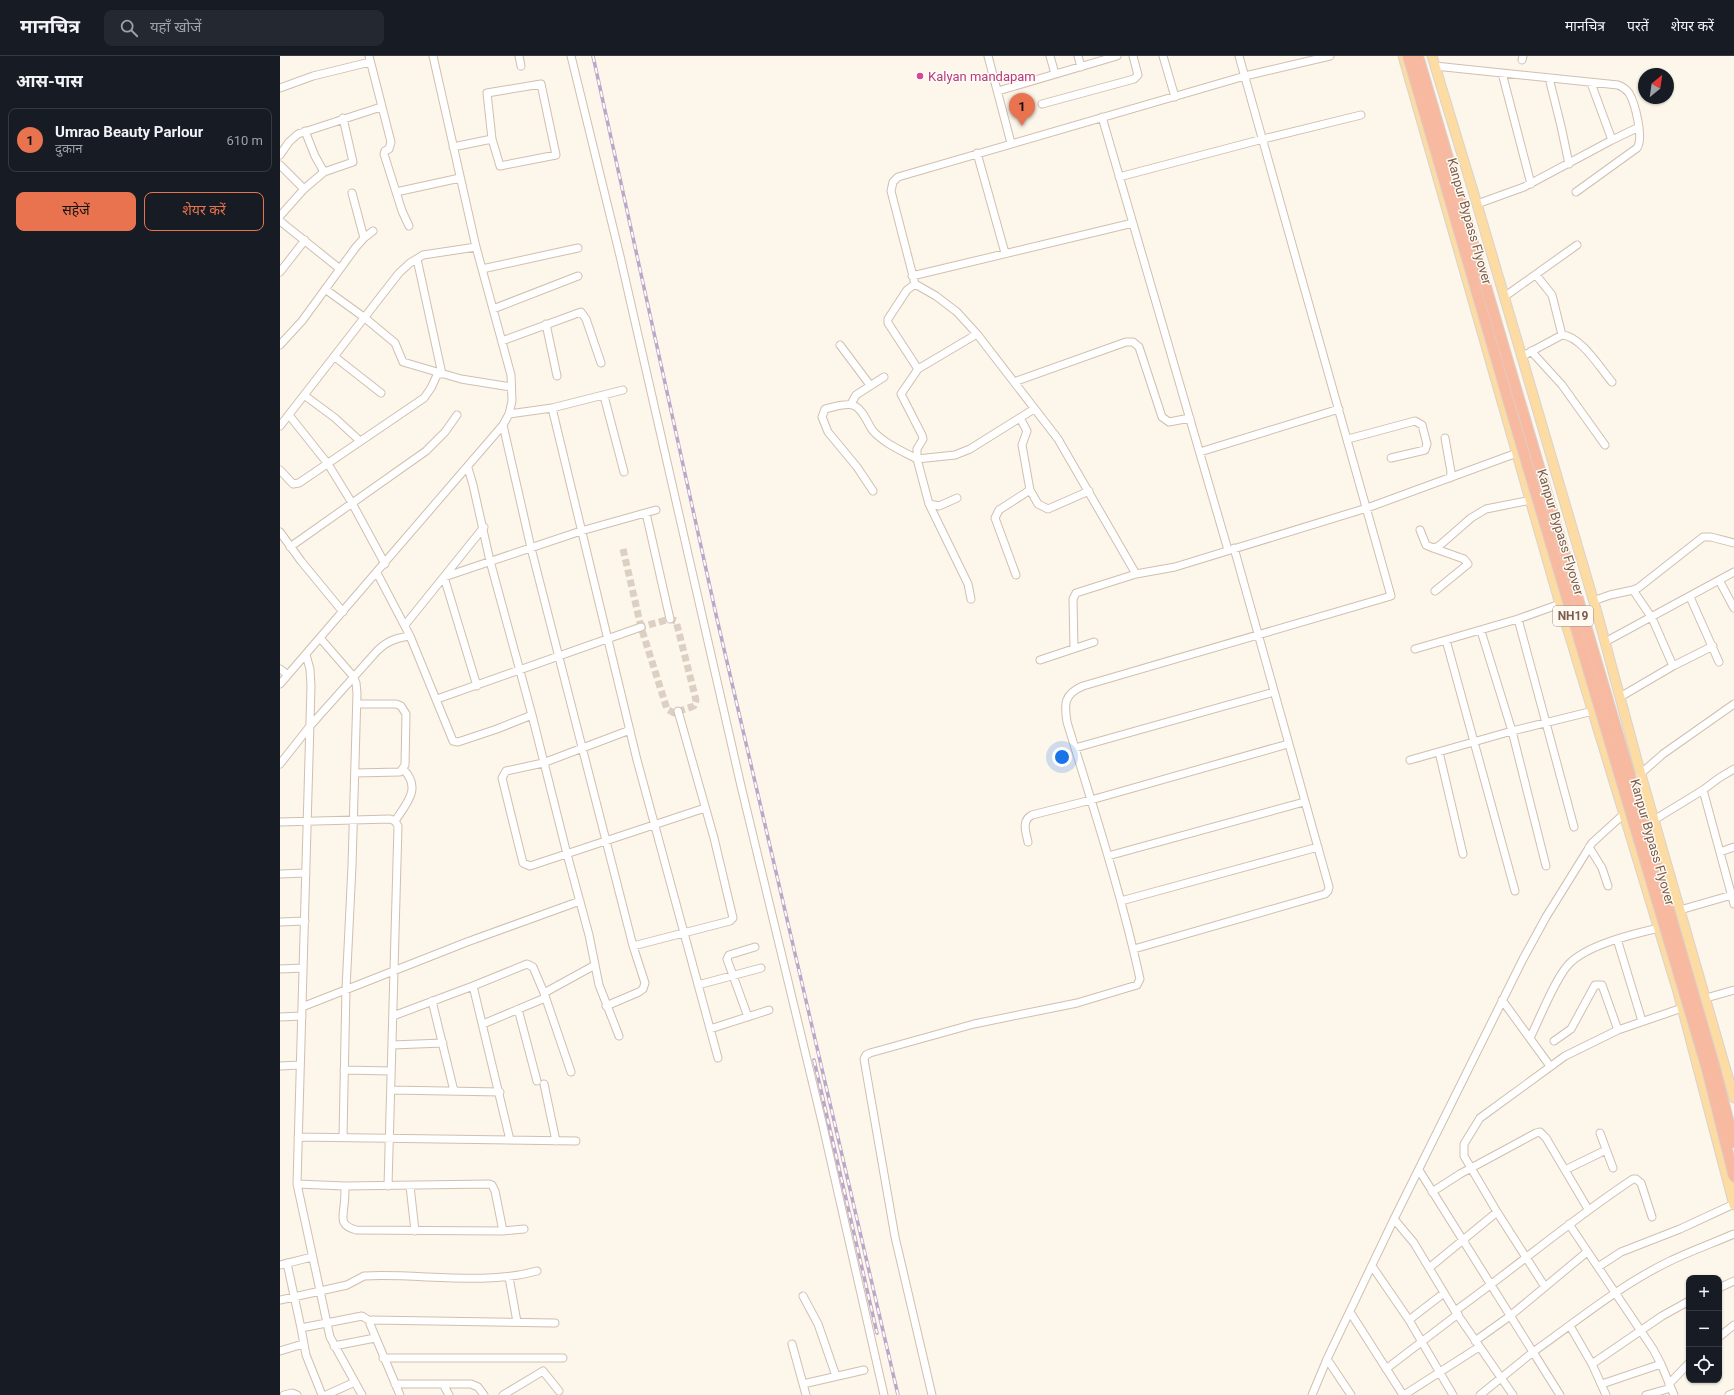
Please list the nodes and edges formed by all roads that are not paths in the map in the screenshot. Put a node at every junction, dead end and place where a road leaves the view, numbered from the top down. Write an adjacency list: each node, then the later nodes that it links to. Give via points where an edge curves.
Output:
1 (433, 56): 39 (street)
2 (519, 56): 17 (street)
3 (571, 56): 393 (street, via 620,256)
4 (988, 56): 26 (street)
5 (1050, 56): 21 (street)
6 (1078, 56): 18 (street)
7 (1133, 56): 28 (street, via 1138,71 1134,79)
8 (1163, 56): 27 (street)
9 (1239, 56): 22 (street)
10 (1330, 56): 22 (street)
11 (1403, 56): 114 (main road)
12 (1408, 56): 306 (highway, Kanpur Bypass Flyover / NH19, bridge, via 1707,1069)
13 (1418, 56): 300 (highway, Kanpur Bypass Flyover / NH19, bridge, via 1627,765 1715,1068)
14 (1432, 56): 19 (main road)
15 (1113, 57): 18 (street)
16 (370, 59): 25 (street); 29 (street)
17 (521, 66)
18 (1081, 66): 21 (street)
19 (1434, 66): 20 (street); 52 (main road)
20 (1502, 73): 23 (street); 47 (street)
21 (1055, 74): 26 (street)
22 (1245, 76): 27 (street); 36 (street)
23 (1548, 78): 24 (street); 42 (street)
24 (1591, 83): 33 (street, via 1618,85 1626,89 1630,94); 37 (street)
25 (280, 88)
26 (998, 91): 38 (street)
27 (1175, 97): 32 (street)
28 (1042, 104)
29 (381, 107): 31 (street); 49 (street, via 391,142 384,154)
30 (1361, 115): 36 (street)
31 (343, 118): 34 (street); 44 (street, via 353,162)
32 (1102, 118): 38 (street); 45 (street)
33 (1639, 127): 37 (street); 50 (street, via 1640,141 1637,148)
34 (305, 131): 41 (street, via 294,136); 44 (street)
35 (492, 139): 35 (street, via 487,93 541,84 556,155 500,166); 39 (street)
36 (1263, 139): 45 (street); 101 (street)
37 (1612, 140): 42 (street)
38 (1011, 143): 40 (street)
39 (453, 147): 46 (street)
40 (977, 153): 63 (street); 70 (street, via 901,176 893,182 891,191)
41 (280, 155)
42 (1569, 164): 47 (street)
43 (280, 165): 48 (street)
44 (324, 172): 48 (street)
45 (1119, 177): 55 (street)
46 (460, 178): 49 (street); 61 (street)
47 (1531, 184): 52 (street)
48 (304, 189): 53 (street)
49 (396, 192): 56 (street)
50 (1576, 192)
51 (352, 194): 58 (street)
52 (1477, 204): 73 (main road)
53 (280, 216)
54 (280, 222): 59 (street)
55 (1133, 222): 63 (street); 106 (street)
56 (409, 226)
57 (374, 231): 58 (street)
58 (364, 238): 65 (street)
59 (305, 240): 65 (street); 67 (street)
60 (1578, 245): 68 (street)
61 (476, 247): 64 (street, via 423,255); 66 (street)
62 (578, 248): 66 (street)
63 (1006, 253): 70 (street)
64 (417, 259): 75 (street, via 399,273); 87 (street)
65 (340, 269): 72 (street)
66 (482, 269): 74 (street)
67 (280, 272)
68 (1536, 275): 73 (street); 78 (street, via 1552,295)
69 (578, 276): 74 (street)
70 (912, 276): 71 (street)
71 (914, 284): 77 (street, via 957,312); 86 (street, via 907,290 888,323)
72 (325, 289): 75 (street); 80 (street, via 302,321)
73 (1504, 297): 84 (main road)
74 (493, 309): 79 (street)
75 (365, 318): 83 (street); 87 (street, via 395,343 403,362)
76 (546, 324): 79 (street); 85 (street, via 577,313 583,314); 88 (street)
77 (977, 334): 86 (street); 90 (street)
78 (1562, 335): 82 (street); 91 (street, via 1568,335 1578,341)
79 (502, 341): 93 (street, via 511,375)
80 (280, 345)
81 (840, 345): 92 (street)
82 (1531, 351): 84 (street); 112 (street, via 1562,385)
83 (335, 357): 95 (street); 96 (street)
84 (1521, 357): 153 (main road)
85 (601, 364)
86 (918, 369): 116 (street, via 901,394 923,438 917,449)
87 (440, 373): 93 (street, via 485,384); 111 (street, via 424,398)
88 (557, 376)
89 (884, 377): 92 (street)
90 (1014, 382): 100 (street); 106 (street, via 1126,342 1133,342 1139,347 1162,417 1169,422)
91 (1612, 382)
92 (870, 385): 98 (street, via 856,395)
93 (511, 387): 102 (street, via 512,401)
94 (623, 390): 97 (street)
95 (381, 393)
96 (304, 395): 103 (street); 111 (street)
97 (604, 396): 99 (street); 120 (street)
98 (851, 404): 116 (street, via 860,410 881,438); 123 (street, via 825,410 822,416 828,432)
99 (552, 408): 102 (street); 135 (street)
100 (1034, 409): 105 (street); 124 (street, via 1058,439)
101 (1339, 409): 110 (street); 113 (street)
102 (509, 414): 107 (street)
103 (289, 415): 108 (street); 117 (street)
104 (457, 415): 127 (street, via 426,451)
105 (1020, 418): 116 (street, via 970,449); 122 (street, via 1027,430 1022,445)
106 (1190, 418): 113 (street)
107 (503, 425): 118 (street); 138 (street)
108 (280, 426)
109 (1445, 438): 121 (street)
110 (1348, 439): 115 (street, via 1415,421 1420,423 1427,444 1425,450); 129 (street)
111 (360, 441): 117 (street)
112 (1605, 445)
113 (1200, 452): 140 (street)
114 (1517, 453): 121 (street); 126 (main road)
115 (1391, 458)
116 (918, 459): 128 (street)
117 (328, 464): 119 (street, via 299,483 293,484); 127 (street)
118 (468, 468): 132 (street); 142 (street)
119 (280, 470)
120 (624, 472)
121 (1450, 478): 129 (street)
122 (1030, 490): 124 (street, via 1038,504 1048,510); 146 (street, via 999,510 995,518)
123 (873, 491)
124 (1089, 491): 145 (street)
125 (957, 498): 128 (street, via 939,506)
126 (1531, 500): 139 (street, via 1486,509); 154 (main road)
127 (352, 503): 137 (street); 142 (street)
128 (929, 504): 152 (street, via 968,584)
129 (1367, 508): 140 (street); 163 (street, via 1391,596)
130 (656, 510): 131 (street)
131 (646, 513): 135 (street); 158 (street)
132 (484, 527): 141 (street); 147 (street)
133 (1420, 530): 139 (street, via 1426,545)
134 (280, 532): 137 (street)
135 (581, 532): 138 (street); 166 (street)
136 (1734, 543): 149 (street, via 1703,537)
137 (290, 547): 156 (street)
138 (531, 548): 141 (street); 174 (street)
139 (1433, 548): 150 (street, via 1461,558 1468,564)
140 (1231, 549): 145 (street, via 1175,567); 163 (street)
141 (490, 561): 147 (street); 178 (street)
142 (384, 564): 144 (street)
143 (1734, 572): 148 (street)
144 (377, 573): 156 (street); 160 (street)
145 (1136, 574): 171 (street, via 1076,593 1073,599)
146 (1016, 575)
147 (444, 577): 160 (street); 183 (street)
148 (1719, 580): 151 (street); 155 (street)
149 (1633, 590): 153 (street); 157 (street)
150 (1435, 591)
151 (1690, 596): 157 (street); 170 (street)
152 (971, 599)
153 (1593, 601): 169 (main road)
154 (1560, 604): 159 (street); 190 (main road)
155 (1734, 608)
156 (342, 612): 165 (street)
157 (1652, 618): 169 (street); 177 (street)
158 (670, 619)
159 (1518, 620): 162 (street); 192 (street)
160 (405, 625): 164 (street)
161 (641, 627): 166 (street)
162 (1481, 630): 167 (street); 195 (street)
163 (1259, 635): 184 (street); 199 (street, via 1075,689 1066,701 1065,709)
164 (410, 636): 181 (street, via 385,643); 186 (street)
165 (320, 638): 173 (street); 181 (street)
166 (608, 639): 174 (street); 194 (street)
167 (1446, 640): 172 (street); 196 (street)
168 (1094, 642): 171 (street)
169 (1605, 642): 185 (main road)
170 (1713, 646): 176 (street); 177 (street)
171 (1074, 648): 175 (street)
172 (1415, 649)
173 (306, 655): 180 (street); 193 (street, via 312,686)
174 (559, 655): 178 (street); 198 (street)
175 (1040, 660)
176 (1719, 662)
177 (1673, 666): 185 (street)
178 (520, 669): 183 (street); 191 (street)
179 (280, 670): 180 (street)
180 (288, 675): 182 (street)
181 (353, 676): 187 (street); 193 (street)
182 (280, 684)
183 (477, 686): 186 (street)
184 (1274, 692): 197 (street); 199 (street)
185 (1620, 697): 207 (main road)
186 (437, 699): 191 (street, via 453,741 458,742)
187 (358, 704): 204 (street, via 396,704 404,709 406,720); 206 (street)
188 (1734, 704): 207 (street, via 1663,754)
189 (678, 711): 213 (street)
190 (1593, 711): 192 (street); 209 (main road)
191 (532, 715): 202 (street)
192 (1545, 723): 195 (street); 221 (street)
193 (310, 726): 203 (street); 217 (street)
194 (630, 730): 198 (street); 220 (street)
195 (1512, 731): 196 (street); 231 (street)
196 (1474, 742): 200 (street); 235 (street)
197 (1288, 744): 210 (street); 211 (street)
198 (582, 748): 202 (street); 222 (street)
199 (1075, 748): 210 (street)
200 (1439, 752): 201 (street); 229 (street)
201 (1410, 760)
202 (543, 763): 228 (street); 228 (street, via 506,771 502,778 521,855 523,862 530,866)
203 (280, 764)
204 (403, 770): 206 (street); 218 (street, via 410,776 412,792)
205 (1734, 770): 208 (street)
206 (355, 773): 215 (street)
207 (1641, 775): 209 (street); 212 (main road)
208 (1703, 790): 216 (street); 227 (street)
209 (1618, 793): 214 (main road)
210 (1091, 800): 223 (street, via 1028,817 1025,824); 230 (street)
211 (1304, 802): 226 (street); 230 (street)
212 (1649, 802): 214 (street); 216 (main road)
213 (705, 808): 220 (street); 244 (street, via 733,918 730,922)
214 (1624, 813): 224 (street); 243 (main road)
215 (353, 819): 217 (street); 218 (street); 257 (street)
216 (1654, 820): 240 (main road)
217 (308, 821): 219 (street); 232 (street)
218 (395, 821): 253 (street, via 398,826)
219 (280, 822)
220 (654, 825): 222 (street); 244 (street)
221 (1574, 827)
222 (607, 839): 228 (street); 246 (street)
223 (1028, 842)
224 (1589, 847): 234 (street, via 1602,868); 261 (street, via 1546,918)
225 (1734, 847): 227 (street)
226 (1318, 848): 238 (street); 248 (street, via 1329,887 1324,894)
227 (1720, 852): 236 (street)
228 (567, 854): 237 (street)
229 (1464, 854)
230 (1108, 856): 238 (street)
231 (1546, 866)
232 (306, 873): 233 (street); 241 (street)
233 (280, 874)
234 (1608, 886)
235 (1515, 891)
236 (1732, 895): 239 (street); 240 (street)
237 (580, 901): 249 (street); 253 (street)
238 (1121, 901): 248 (street)
239 (1734, 904)
240 (1680, 910): 260 (main road)
241 (305, 921): 242 (street); 250 (street)
242 (280, 922)
243 (1659, 928): 245 (street); 265 (main road)
244 (684, 933): 246 (street); 255 (street)
245 (1617, 939): 272 (street); 277 (street, via 1569,964 1558,980)
246 (633, 946): 263 (street, via 645,983 643,989)
247 (755, 947): 254 (street, via 728,956)
248 (1134, 949): 394 (street, via 1140,979 1137,985 1077,1003 979,1023 866,1055 864,1060 895,1237)
249 (595, 965): 259 (street); 263 (street)
250 (303, 968): 252 (street); 264 (street)
251 (761, 968): 254 (street)
252 (280, 969)
253 (395, 971): 257 (street); 269 (street)
254 (733, 976): 255 (street); 271 (street)
255 (698, 985): 274 (street)
256 (473, 986): 259 (street, via 527,964 533,967); 262 (street); 273 (street)
257 (346, 989): 264 (street); 285 (street)
258 (1734, 990): 260 (street)
259 (544, 996): 266 (street); 287 (street)
260 (1706, 998): 288 (main road)
261 (1502, 1000): 277 (street); 304 (street)
262 (432, 1001): 269 (street); 279 (street)
263 (606, 1006): 276 (street)
264 (302, 1007): 268 (street)
265 (1682, 1008): 272 (street); 312 (main road)
266 (518, 1009): 273 (street); 298 (street)
267 (770, 1010): 271 (street)
268 (302, 1016): 270 (street); 282 (street)
269 (393, 1016): 280 (street)
270 (280, 1017)
271 (748, 1017): 274 (street)
272 (1642, 1021): 275 (street)
273 (483, 1024): 291 (street)
274 (710, 1029): 281 (street)
275 (1618, 1030): 278 (street, via 1602,985 1595,985 1571,1029); 284 (street, via 1582,1046)
276 (619, 1036)
277 (1530, 1038): 284 (street)
278 (1554, 1041)
279 (443, 1043): 280 (street); 290 (street)
280 (392, 1045): 286 (street)
281 (718, 1058)
282 (300, 1065): 283 (street); 294 (street)
283 (280, 1066)
284 (1550, 1066): 302 (street, via 1476,1123 1463,1150)
285 (344, 1070): 286 (street); 295 (street)
286 (391, 1071): 289 (street)
287 (571, 1072)
288 (1732, 1079): 292 (main road)
289 (390, 1090): 290 (street); 296 (street)
290 (454, 1091): 291 (street)
291 (500, 1092): 297 (street)
292 (1734, 1098)
293 (1600, 1133): 301 (street)
294 (298, 1137): 295 (street); 307 (street)
295 (343, 1137): 296 (street)
296 (390, 1138): 297 (street); 309 (street)
297 (510, 1140): 298 (street)
298 (556, 1141): 299 (street)
299 (576, 1141)
300 (1734, 1143)
301 (1606, 1150): 303 (street); 305 (street)
302 (1471, 1168): 305 (street, via 1540,1132); 311 (street); 314 (street)
303 (1612, 1168)
304 (1419, 1170): 311 (street); 316 (street)
305 (1565, 1170): 313 (street)
306 (1734, 1177)
307 (298, 1184): 308 (street); 324 (street)
308 (345, 1186): 309 (street); 320 (street, via 342,1218 349,1228)
309 (388, 1186): 310 (street)
310 (410, 1186): 319 (street, via 492,1185); 320 (street)
311 (1432, 1192): 322 (street)
312 (1734, 1204): 328 (street, via 1621,1252)
313 (1588, 1209): 315 (street, via 1636,1179 1641,1183); 317 (street)
314 (1496, 1212): 322 (street); 325 (street)
315 (1652, 1217)
316 (1394, 1219): 327 (street); 329 (street, via 1414,1243)
317 (1569, 1224): 323 (street); 325 (street)
318 (524, 1229): 319 (street)
319 (503, 1230): 320 (street)
320 (415, 1231)
321 (1734, 1234): 338 (street, via 1669,1261)
322 (1462, 1239): 329 (street); 333 (street)
323 (1587, 1252): 328 (street); 334 (street)
324 (312, 1257): 326 (street); 336 (street)
325 (1525, 1258): 333 (street); 334 (street)
326 (284, 1264): 339 (street)
327 (1372, 1266): 343 (street); 346 (street)
328 (1598, 1267): 338 (street)
329 (1429, 1268): 337 (street)
330 (538, 1271): 331 (street)
331 (509, 1277): 336 (street, via 364,1276 348,1285); 348 (street)
332 (1734, 1282): 335 (street)
333 (1491, 1285): 344 (street); 345 (street)
334 (1545, 1287): 345 (street)
335 (1722, 1287)
336 (320, 1290): 339 (street); 349 (street)
337 (1444, 1293): 344 (street); 346 (street)
338 (1615, 1294): 352 (street); 354 (street)
339 (295, 1296): 341 (street); 353 (street)
340 (802, 1296): 373 (street, via 818,1324)
341 (280, 1300)
342 (1686, 1303): 354 (street)
343 (1350, 1312): 366 (street); 370 (street)
344 (1456, 1313): 357 (street); 360 (street)
345 (1510, 1316): 360 (street); 363 (street)
346 (1409, 1320): 357 (street)
347 (370, 1321): 348 (street); 349 (street, via 362,1316); 356 (street)
348 (517, 1322): 350 (street)
349 (326, 1323): 353 (street); 361 (street)
350 (556, 1323)
351 (1734, 1325): 355 (street)
352 (1570, 1326): 363 (street); 367 (street)
353 (301, 1328): 358 (street)
354 (1641, 1331): 367 (street); 368 (street)
355 (1722, 1334)
356 (375, 1338): 361 (street); 364 (street)
357 (1422, 1342): 370 (street); 372 (street)
358 (303, 1344): 362 (street); 385 (street)
359 (792, 1344): 378 (street)
360 (1477, 1344): 372 (street); 374 (street)
361 (334, 1346): 375 (street)
362 (280, 1351)
363 (1533, 1352): 374 (street); 401 (street)
364 (383, 1358): 365 (street); 376 (street)
365 (563, 1358)
366 (1327, 1359): 395 (street); 396 (street)
367 (1592, 1364): 379 (street)
368 (1661, 1364): 379 (street); 380 (street)
369 (1686, 1367): 380 (street)
370 (1386, 1369): 397 (street)
371 (864, 1370): 373 (street)
372 (1440, 1372): 397 (street); 398 (street)
373 (836, 1376): 378 (street)
374 (1502, 1379): 399 (street); 400 (street)
375 (354, 1382): 386 (street); 387 (street)
376 (395, 1384): 377 (street); 388 (street)
377 (443, 1384): 389 (street); 390 (street, via 475,1385)
378 (803, 1384): 392 (street)
379 (1602, 1384): 402 (street)
380 (1670, 1386): 403 (street); 404 (street)
381 (559, 1391): 391 (street, via 542,1371)
382 (1734, 1393): 405 (street)
383 (284, 1395): 384 (street)
384 (297, 1395)
385 (322, 1395)
386 (326, 1395)
387 (362, 1395)
388 (400, 1395)
389 (449, 1395)
390 (484, 1395)
391 (503, 1395)
392 (806, 1395)
393 (884, 1395)
394 (932, 1395)
395 (1312, 1395)
396 (1351, 1395)
397 (1403, 1395)
398 (1453, 1395)
399 (1480, 1395)
400 (1513, 1395)
401 (1560, 1395)
402 (1606, 1395)
403 (1646, 1395)
404 (1674, 1395)
405 (1729, 1395)

